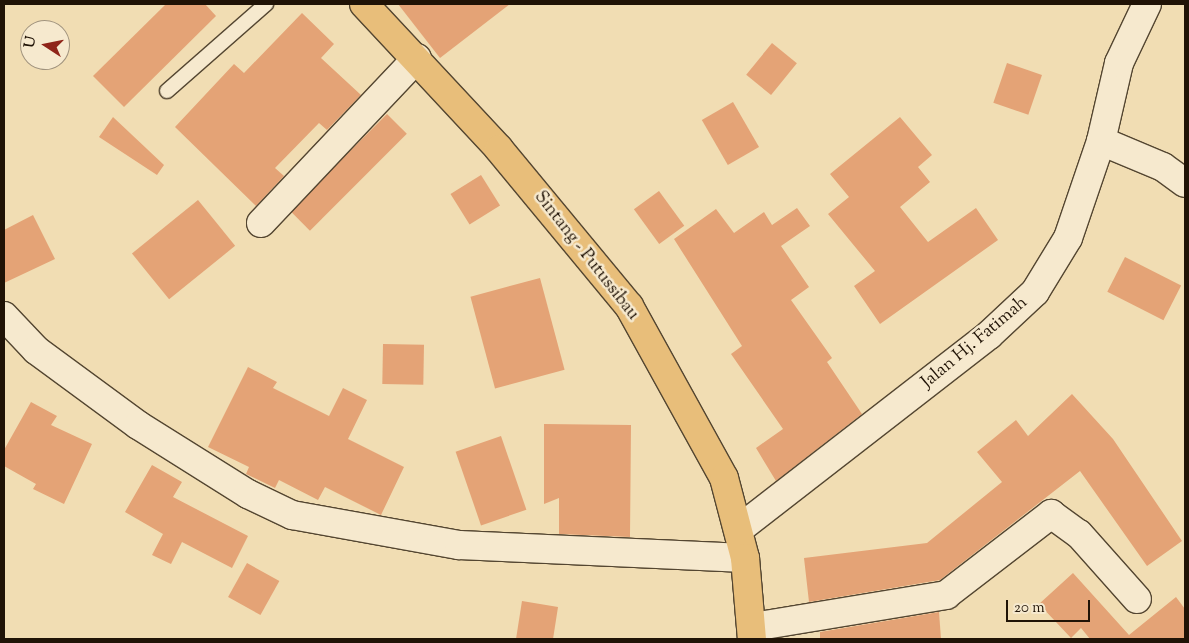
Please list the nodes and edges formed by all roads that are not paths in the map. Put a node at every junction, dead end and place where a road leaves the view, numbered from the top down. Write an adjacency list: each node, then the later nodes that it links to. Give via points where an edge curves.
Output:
1 (266, 4): 5 (lane)
2 (364, 4): 4 (highway, Sintang - Putussibau)
3 (1147, 4): 6 (street, Jalan Hj. Fatimah, via 1119,62)
4 (417, 58): 8 (street); 10 (highway, Sintang - Putussibau, via 565,225 629,306 724,478)
5 (167, 91)
6 (1101, 141): 7 (street, via 1162,167); 10 (street, Jalan Hj. Fatimah, via 1068,238 1035,292 989,335)
7 (1185, 183)
8 (261, 223)
9 (4, 316): 11 (street, via 36,350 131,420 248,494 292,514 459,546)
10 (739, 529): 11 (highway, Sintang - Putussibau)
11 (745, 558): 13 (highway, Sintang - Putussibau)
12 (1137, 600): 13 (street, via 1079,534 1051,514 946,595)
13 (753, 633)

